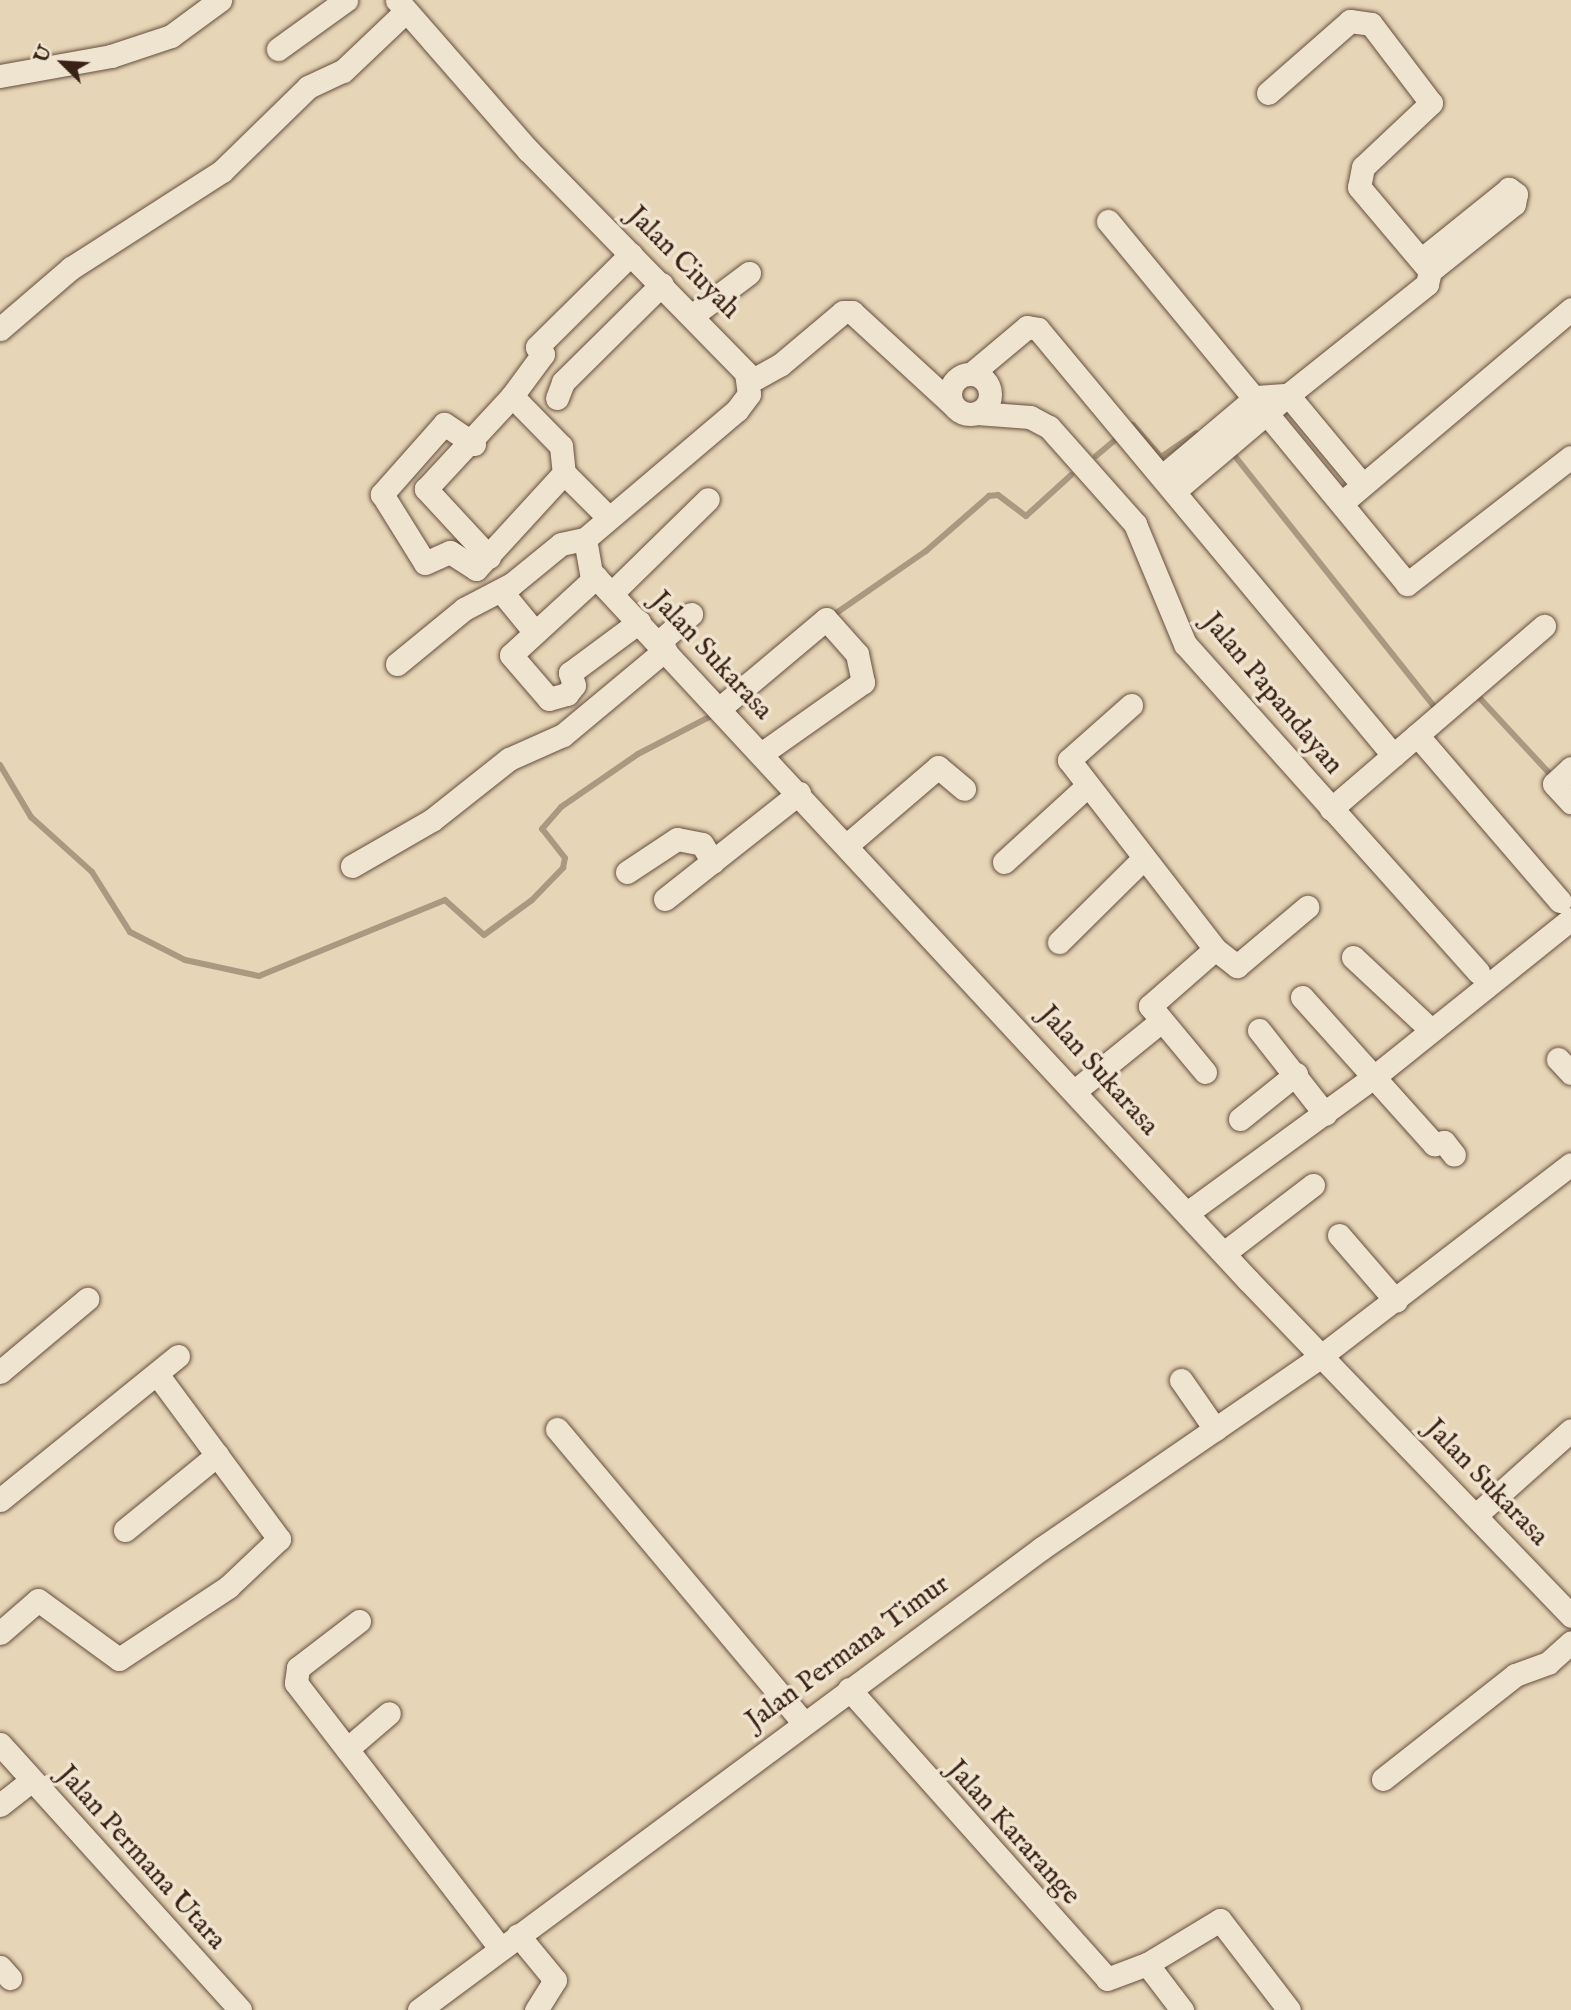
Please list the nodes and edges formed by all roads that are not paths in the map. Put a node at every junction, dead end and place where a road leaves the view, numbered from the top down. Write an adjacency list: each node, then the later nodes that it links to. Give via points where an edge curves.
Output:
1 (220, 0): 5 (street, via 191,27 164,39 111,57)
2 (346, 0): 4 (street)
3 (401, 6): 8 (street, Jalan Ciuyah, via 481,100); 13 (street, via 343,71 308,87 222,171 71,268)
4 (278, 49)
5 (0, 76)
6 (1268, 93): 16 (street, via 1350,21 1371,24 1431,103 1363,167 1359,187 1426,265 1427,284)
7 (1108, 221): 19 (street)
8 (631, 254): 10 (street, Jalan Ciuyah); 17 (street, via 537,347 543,354)
9 (749, 273): 12 (street)
10 (662, 284): 12 (street, Jalan Ciuyah); 18 (street, via 563,382)
11 (1571, 309): 26 (street)
12 (693, 315): 15 (street, Jalan Ciuyah, via 738,359)
13 (0, 329)
14 (971, 374): 20 (street, via 954,381); 21 (street, via 989,391); 25 (street, via 1027,327 1038,329)
15 (749, 382): 20 (street, via 780,365 843,312 852,312); 29 (street, via 749,394 737,410)
16 (1287, 395): 19 (street); 26 (street)
17 (512, 396): 22 (street); 24 (street, via 561,446)
18 (557, 398)
19 (1262, 404): 25 (street); 28 (street)
20 (953, 405): 21 (street, Jalan Papandayan)
21 (977, 413): 50 (street, Jalan Papandayan, via 1030,417 1049,427 1135,524 1185,644)
22 (474, 444): 31 (street, via 426,489); 31 (street, via 444,424 387,486 382,500 425,563 450,552 472,570)
23 (1571, 457): 28 (street, via 1407,584)
24 (564, 473): 29 (street); 31 (street)
25 (1171, 482): 44 (street)
26 (1362, 484): 28 (street)
27 (708, 499): 32 (street)
28 (1343, 502)
29 (607, 516): 30 (street)
30 (585, 539): 32 (street); 33 (street, via 561,544)
31 (489, 557)
32 (598, 578): 35 (street, Jalan Sukarasa); 37 (street)
33 (501, 591): 37 (street); 39 (street, via 464,609)
34 (691, 614): 38 (street)
35 (639, 622): 37 (street, via 570,673 572,688 553,701 511,655); 38 (street, Jalan Sukarasa)
36 (1544, 626): 42 (street)
37 (533, 630)
38 (662, 647): 41 (street, Jalan Sukarasa); 55 (street, via 563,735 509,759 432,820)
39 (397, 664)
40 (1132, 705): 46 (street, via 1070,757)
41 (720, 708): 43 (street, Jalan Sukarasa); 43 (street, via 826,619 858,654 866,671 863,682)
42 (1417, 735): 44 (street); 59 (street)
43 (761, 754): 48 (street, Jalan Sukarasa)
44 (1393, 755): 50 (street)
45 (1571, 768): 49 (street, via 1554,784)
46 (1085, 788): 52 (street); 54 (street)
47 (964, 789): 51 (street, via 938,768)
48 (799, 793): 51 (street, Jalan Sukarasa); 53 (street)
49 (1571, 802)
50 (1331, 809): 63 (street, Jalan Papandayan)
51 (846, 845): 71 (street, Jalan Sukarasa)
52 (1142, 860): 60 (street); 61 (street)
53 (713, 862): 56 (street, via 702,844 677,839); 57 (street)
54 (1004, 862)
55 (352, 866)
56 (627, 872)
57 (665, 899)
58 (1307, 906): 61 (street, via 1237,966)
59 (1566, 910): 67 (street)
60 (1059, 942)
61 (1215, 949): 65 (street, via 1151,1004)
62 (1353, 957): 67 (street)
63 (1478, 972)
64 (1302, 997): 70 (street)
65 (1160, 1022): 68 (street); 71 (street)
66 (1259, 1030): 69 (street)
67 (1431, 1030): 70 (street)
68 (1205, 1072)
69 (1296, 1074): 72 (street); 73 (street)
70 (1375, 1076): 72 (street); 74 (street, via 1434,1144 1444,1142)
71 (1076, 1090): 77 (street, Jalan Sukarasa)
72 (1325, 1114): 77 (street)
73 (1240, 1119)
74 (1454, 1155)
75 (1571, 1164): 81 (street, Jalan Permana Timur)
76 (1313, 1185): 79 (street)
77 (1187, 1213): 79 (street, Jalan Sukarasa)
78 (1339, 1235): 81 (street)
79 (1224, 1254): 83 (street, Jalan Sukarasa)
80 (86, 1299): 84 (street)
81 (1395, 1301): 83 (street, Jalan Permana Timur)
82 (178, 1356): 85 (street)
83 (1321, 1356): 88 (street, Jalan Permana Timur); 92 (street, Jalan Sukarasa)
84 (0, 1372)
85 (157, 1374): 90 (street); 91 (street)
86 (1181, 1380): 88 (street)
87 (557, 1429): 100 (street)
88 (1215, 1429): 98 (street, Jalan Permana Timur)
89 (1571, 1430): 92 (street)
90 (217, 1455): 93 (street); 96 (street, via 279,1532 272,1549 228,1587 119,1659 38,1600)
91 (0, 1500)
92 (1476, 1515): 94 (street, Jalan Sukarasa)
93 (125, 1531)
94 (1571, 1616)
95 (359, 1621): 102 (street, via 293,1677)
96 (0, 1633)
97 (1571, 1642): 103 (street, via 1548,1662 1515,1675)
98 (849, 1689): 100 (street, Jalan Permana Timur); 107 (street, Jalan Kararange, via 1107,1979)
99 (389, 1713): 102 (street)
100 (804, 1723): 106 (street, Jalan Permana Timur)
101 (0, 1744): 104 (street, Jalan Permana Utara)
102 (347, 1749): 106 (street)
103 (1383, 1779)
104 (31, 1781): 105 (street); 108 (street, Jalan Permana Utara)
105 (0, 1805)
106 (509, 1942): 109 (street, Jalan Permana Timur); 110 (street, via 555,1980)
107 (1147, 1964): 111 (street); 112 (street, Jalan Kararange, via 1220,1920)
108 (240, 2010)
109 (419, 2010)
110 (536, 2010)
111 (1182, 2010)
112 (1289, 2010)

